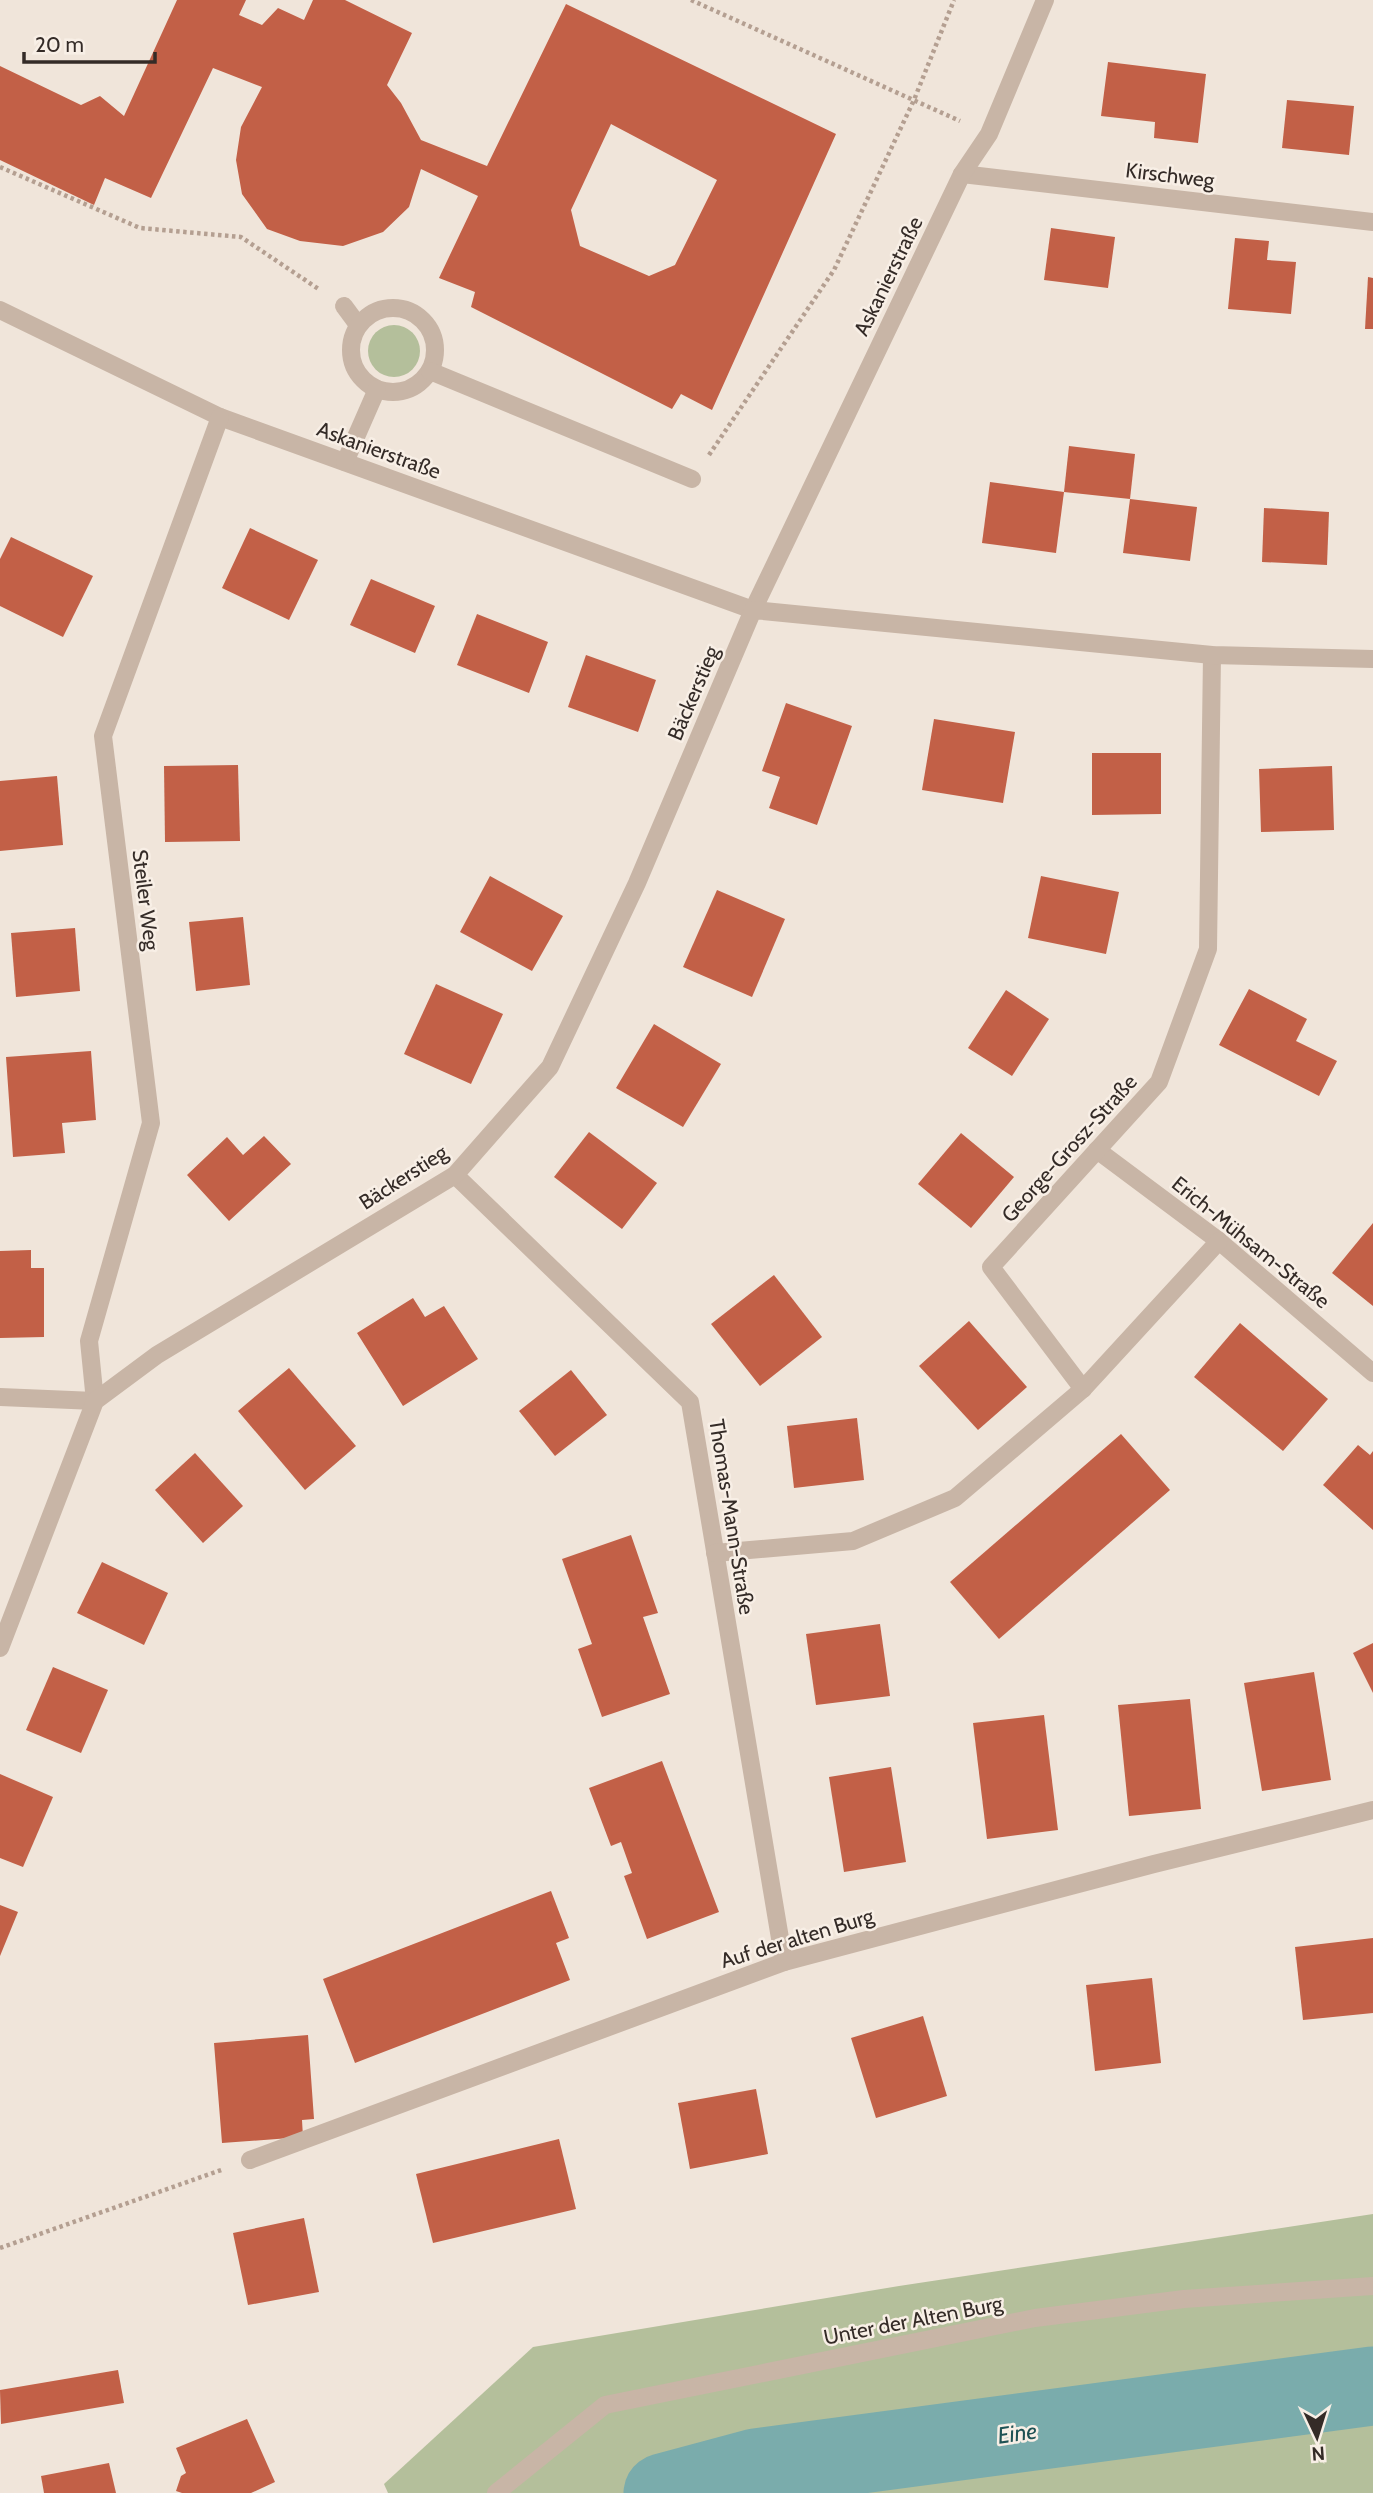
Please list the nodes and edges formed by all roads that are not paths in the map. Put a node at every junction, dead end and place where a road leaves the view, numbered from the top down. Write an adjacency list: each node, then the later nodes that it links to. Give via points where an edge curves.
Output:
1 (1045, 0): 2 (street, Askanierstraße, via 989,134)
2 (962, 174): 3 (street, Kirschweg); 12 (street, Askanierstraße)
3 (1373, 222)
4 (344, 306): 6 (street)
5 (0, 310): 9 (street, Askanierstraße)
6 (358, 326): 7 (street, via 372,313 390,307 409,310 424,322 433,338 435,357); 8 (street, via 351,339 355,370)
7 (430, 371): 8 (street, via 407,389); 11 (street)
8 (377, 389): 10 (street)
9 (220, 417): 10 (street, Askanierstraße); 21 (street, Steiler Weg, via 103,736 151,1123 89,1341)
10 (345, 462): 12 (street, Askanierstraße)
11 (692, 479)
12 (753, 610): 13 (street, Askanierstraße); 16 (street, Bäckerstieg, via 637,883 550,1067)
13 (1212, 655): 14 (street, Askanierstraße); 15 (street, George-Grosz-Straße, via 1208,949 1158,1083)
14 (1373, 659)
15 (1097, 1150): 17 (street, Erich-Mühsam-Straße); 19 (street, George-Grosz-Straße, via 991,1266)
16 (455, 1175): 21 (street, Bäckerstieg, via 157,1355); 22 (street, Thomas-Mann-Straße, via 690,1402)
17 (1219, 1241): 18 (street, Erich-Mühsam-Straße); 19 (street)
18 (1373, 1373)
19 (1083, 1389): 22 (street, via 955,1498 853,1541)
20 (0, 1397): 21 (street)
21 (95, 1401): 23 (street)
22 (715, 1553): 25 (street, Thomas-Mann-Straße)
23 (0, 1648)
24 (1373, 1810): 25 (street, Auf der alten Burg)
25 (784, 1962): 26 (street, Auf der alten Burg)
26 (250, 2160)
27 (1373, 2286): 28 (street, Unter der Alten Burg, via 1184,2299 1035,2318 605,2405)
28 (496, 2493)

